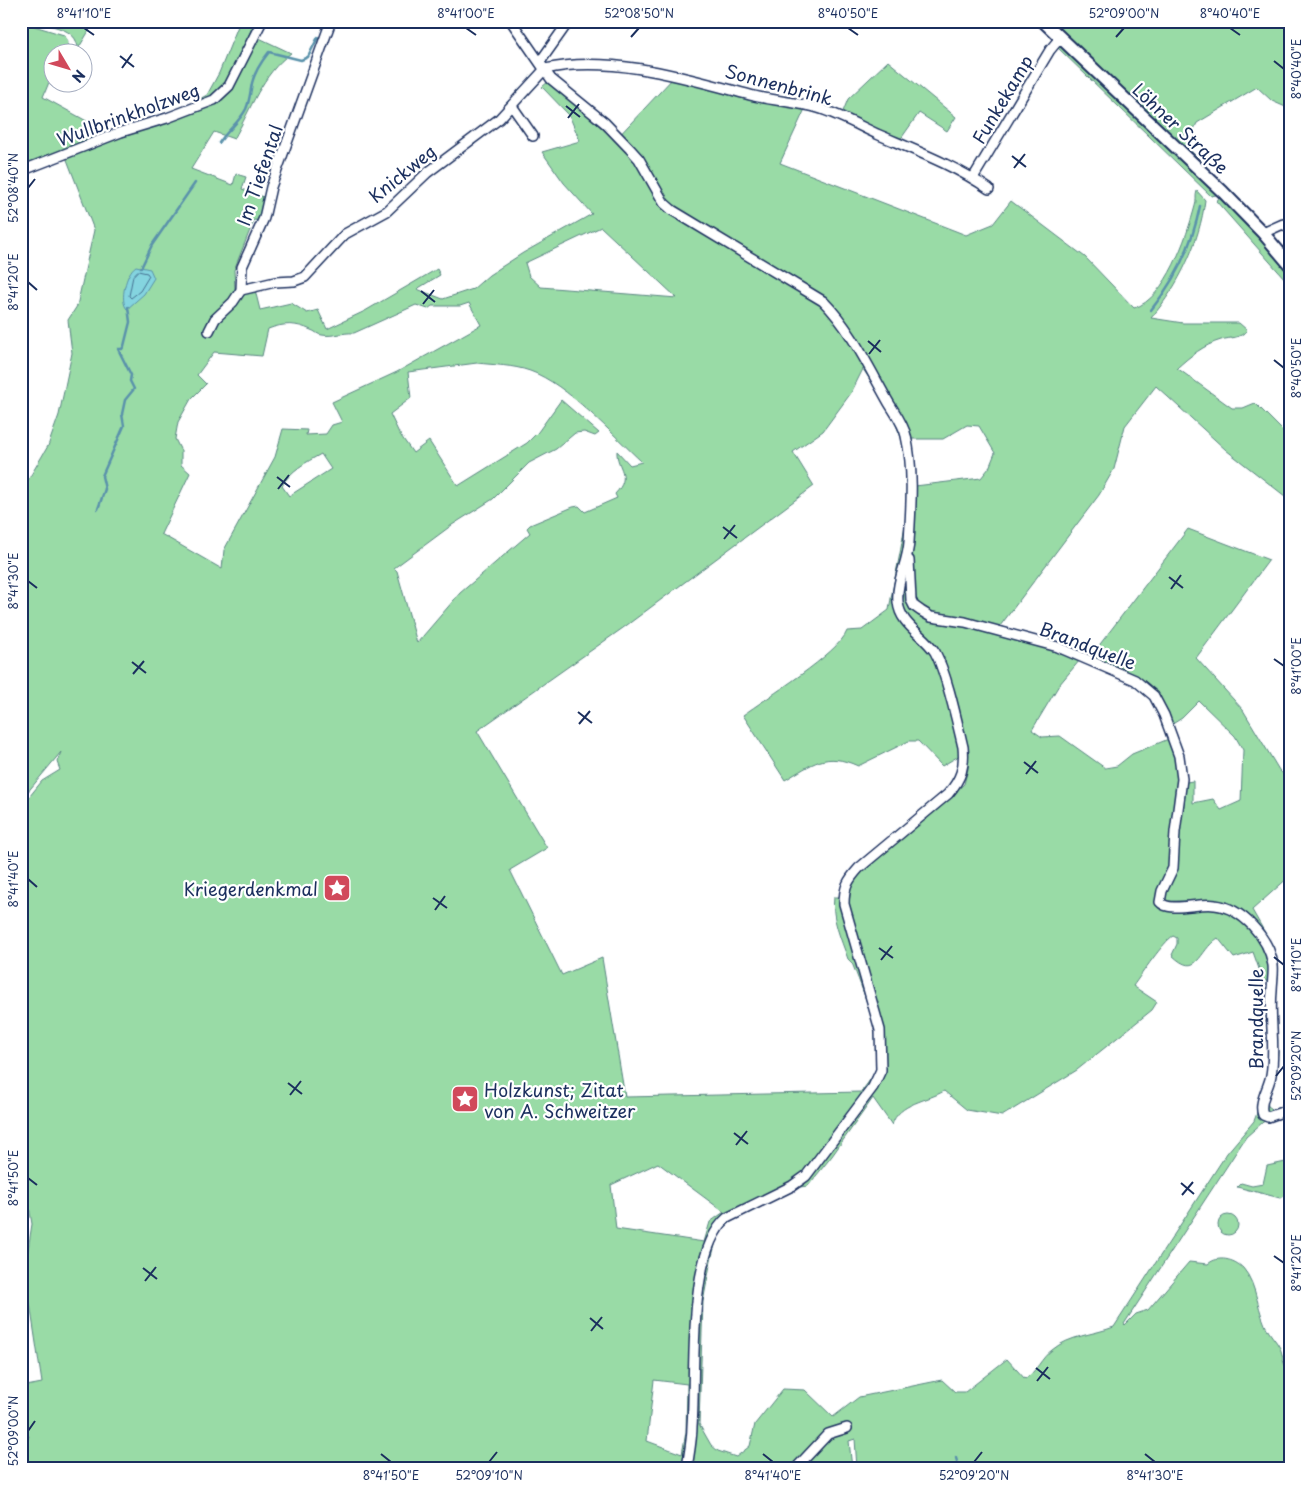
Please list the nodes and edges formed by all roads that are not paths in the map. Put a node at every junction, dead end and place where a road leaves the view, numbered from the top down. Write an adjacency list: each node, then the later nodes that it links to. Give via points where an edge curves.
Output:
1 (262, 21): 10 (street, Wullbrinkholzweg, via 229,86 214,100)
2 (331, 21): 16 (street, Im Tiefental, via 271,187 264,218 242,267)
3 (511, 21): 7 (street)
4 (569, 21): 7 (street, Knickweg)
5 (1043, 21): 6 (main road, Löhner Straße)
6 (1060, 38): 11 (street, Funkekamp); 14 (main road, Löhner Straße)
7 (543, 66): 8 (street, Knickweg); 11 (street, Sonnenbrink, via 621,67 668,73 818,108); 18 (street, via 551,79 630,148 664,203 672,210 823,301 837,317 906,434 912,484)
8 (512, 106): 9 (street); 16 (street, Knickweg, via 488,129 427,172 387,210 345,234 305,277)
9 (533, 136)
10 (21, 171)
11 (973, 178): 12 (street, Sonnenbrink)
12 (989, 190)
13 (1290, 228): 14 (street, via 1283,224)
14 (1263, 233): 15 (main road, Löhner Straße)
15 (1290, 265)
16 (241, 290): 17 (street, via 215,319)
17 (209, 331)
18 (908, 552): 19 (street, Brandquelle, via 911,600 921,611 1058,648 1135,680 1154,696 1178,756 1182,779 1173,868 1160,902 1170,908 1204,904 1226,908 1250,924 1264,942 1273,964 1270,1016 1274,1052 1271,1077 1261,1110 1268,1117); 21 (street, via 898,601 902,617 935,653 963,747 962,775 948,794 859,868 844,890 844,904 880,1030 881,1070 873,1088 806,1176 727,1218 719,1224 713,1236 698,1296)
19 (1290, 1105)
20 (847, 1428): 22 (street, via 828,1434)
21 (687, 1468)
22 (796, 1468)

